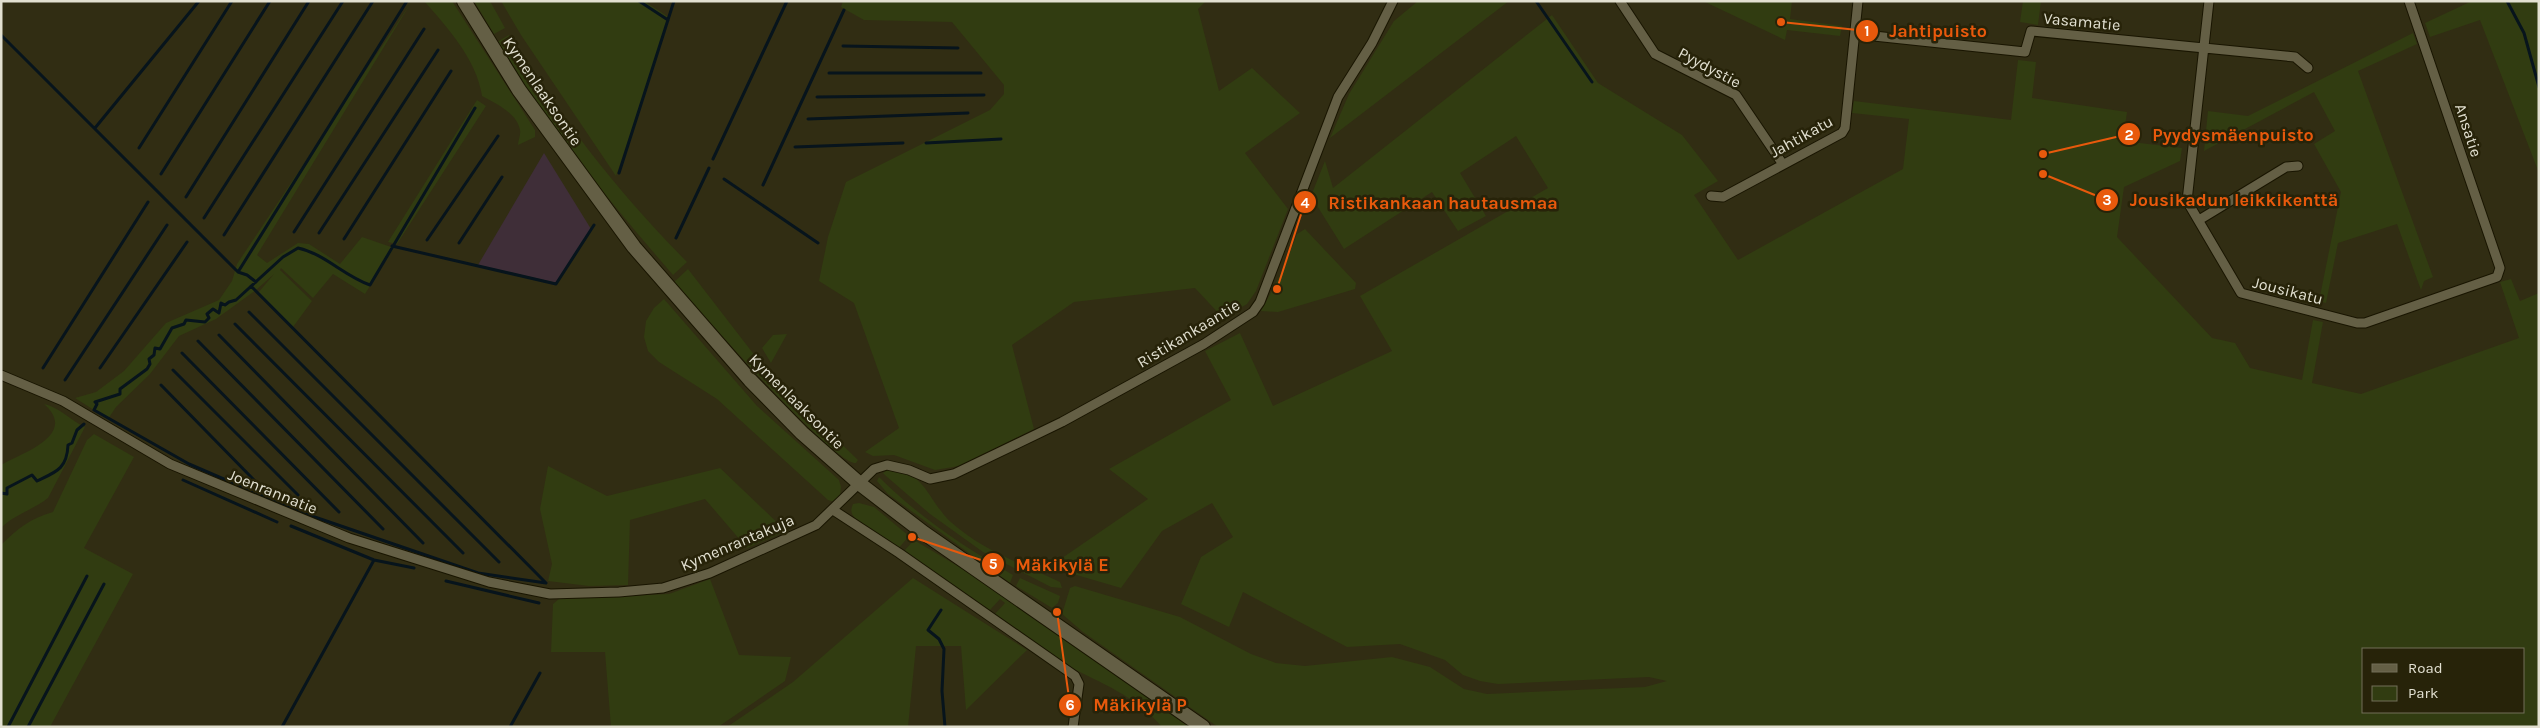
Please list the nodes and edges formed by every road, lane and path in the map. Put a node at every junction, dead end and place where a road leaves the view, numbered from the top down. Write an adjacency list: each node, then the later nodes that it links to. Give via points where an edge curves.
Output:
1 (464, 1): 16 (main road, Kymenlaaksontie, via 519,90 634,248 750,380)
2 (1393, 1): 16 (street, Ristikankaantie, via 1372,43 1338,97 1260,302 1253,312 1204,344 1078,413 954,474 930,479 887,465 874,469)
3 (1620, 1): 10 (street, Pyydystie, via 1655,54 1736,95)
4 (1858, 1): 7 (street, Jahtikatu)
5 (2209, 1): 8 (street, Jousikatu)
6 (2409, 1): 14 (street, Ansatie)
7 (1855, 34): 8 (street, Vasamatie, via 2025,52 2031,32); 10 (street, Jahtikatu, via 1845,128 1842,133)
8 (2204, 47): 9 (street, via 2295,57); 13 (street, Jousikatu, via 2187,201)
9 (2308, 68)
10 (1782, 163): 12 (street, Jahtikatu, via 1723,197)
11 (2298, 166): 13 (street, via 2286,167)
12 (1711, 196)
13 (2199, 220): 14 (street, Jousikatu, via 2241,293 2357,323 2497,277)
14 (2500, 268)
15 (1, 375): 18 (street, Joenrannatie, via 63,401 180,468 349,538 489,582)
16 (860, 484): 17 (street, Kymenrantakuja); 20 (main road, Kymenlaaksontie, via 924,533)
17 (833, 510): 18 (street, Kymenrantakuja, via 816,525 710,573 663,588); 19 (street, via 1075,676 1079,684)
18 (550, 594)
19 (1073, 727)
20 (1203, 727)

